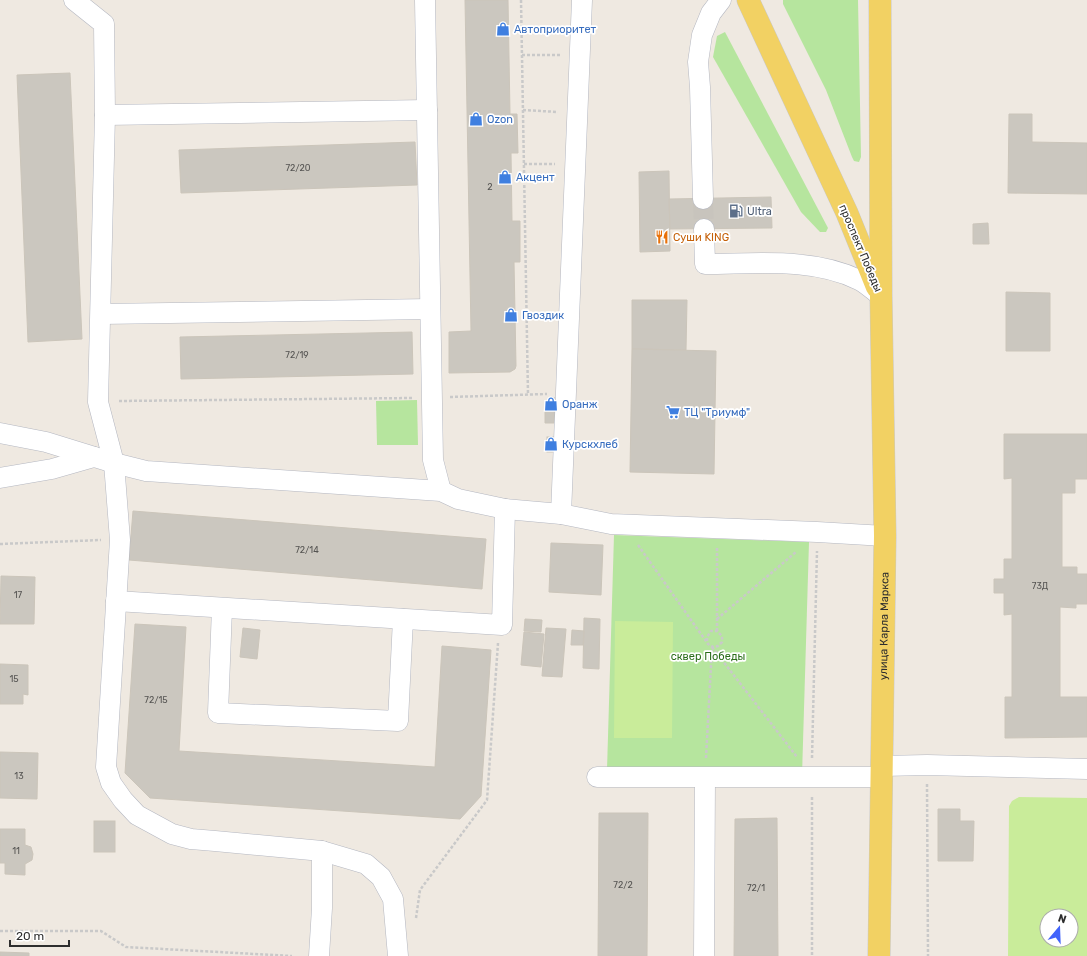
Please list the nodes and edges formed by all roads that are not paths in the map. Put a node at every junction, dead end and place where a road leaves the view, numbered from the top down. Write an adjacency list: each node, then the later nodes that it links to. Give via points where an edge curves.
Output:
1 (74, 0): 8 (street, via 104,24)
2 (425, 0): 7 (street)
3 (582, 0): 20 (street)
4 (721, 0): 9 (street, via 711,13 702,35 698,62)
5 (748, 0): 11 (main road, проспект Победы, via 847,213)
6 (880, 0): 11 (main road, проспект Победы)
7 (427, 110): 8 (street); 12 (street)
8 (105, 115): 13 (street)
9 (704, 199)
10 (704, 229): 11 (street, via 705,264 818,266 860,281)
11 (881, 296): 21 (main road, улица Карла Маркса)
12 (430, 309): 13 (street); 18 (street, via 433,460)
13 (101, 314): 16 (street, via 98,402)
14 (0, 433): 15 (street, via 46,442)
15 (94, 457): 16 (street); 17 (street)
16 (114, 463): 18 (street, via 146,471); 22 (street, via 120,540)
17 (0, 478)
18 (441, 491): 19 (street, via 458,499)
19 (505, 509): 20 (street); 24 (street, via 502,625)
20 (561, 514): 21 (street, via 611,524)
21 (885, 536): 26 (main road, улица Карла Маркса)
22 (116, 601): 23 (street); 29 (street, via 106,767 111,783 123,800 138,815 172,834 191,839)
23 (222, 608): 24 (street); 24 (street, via 218,713 398,721)
24 (403, 619)
25 (1087, 769): 26 (street, via 927,765)
26 (882, 772): 28 (street, via 808,778); 33 (main road, улица Карла Маркса)
27 (597, 777): 28 (street)
28 (705, 778): 32 (street)
29 (322, 851): 30 (street); 31 (street, via 366,864 381,878 393,899)
30 (319, 956)
31 (398, 956)
32 (704, 956)
33 (879, 956)

